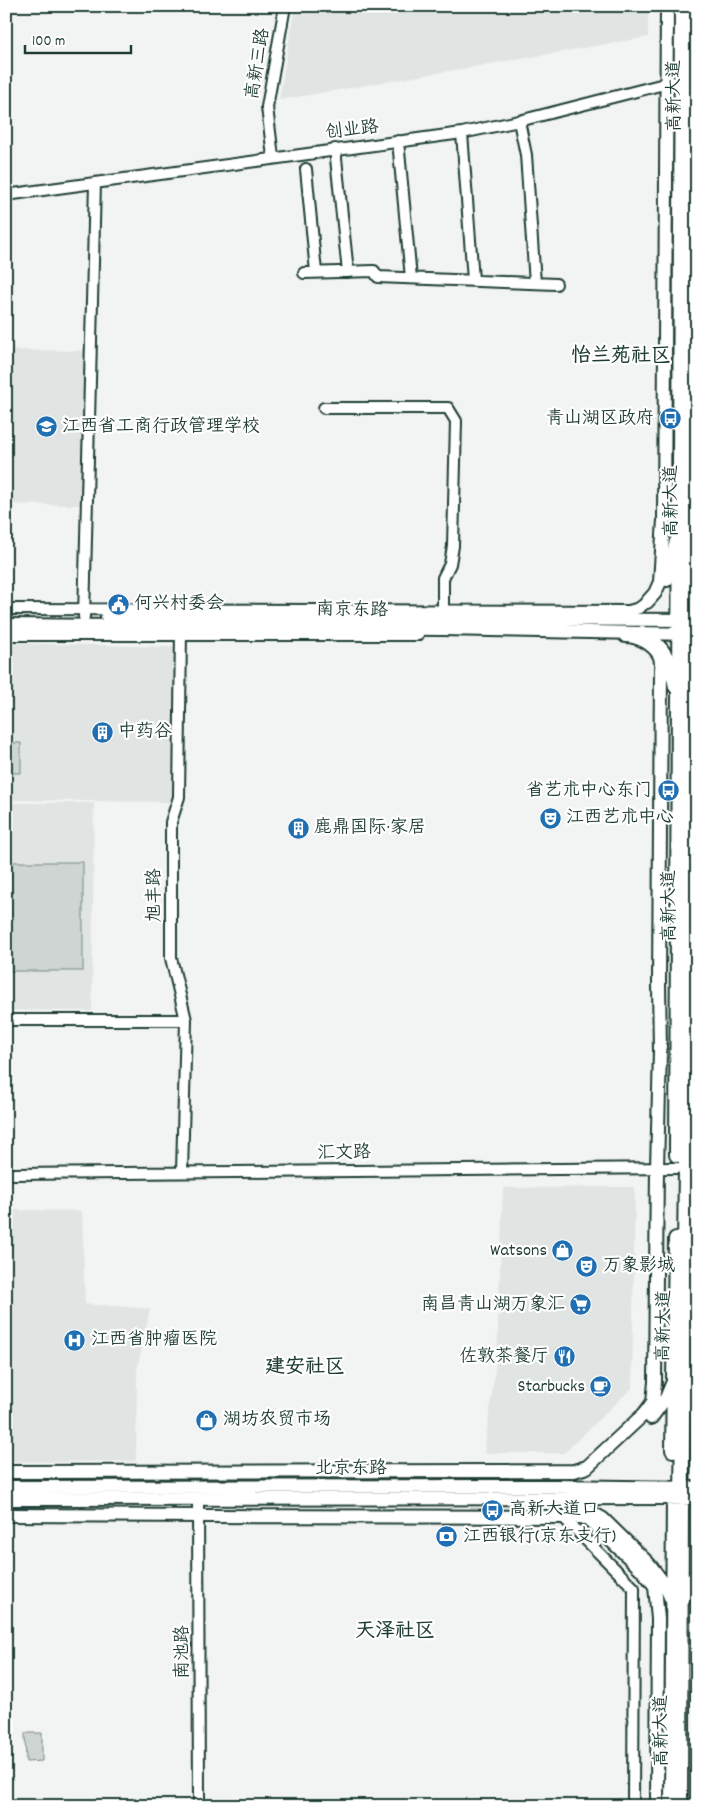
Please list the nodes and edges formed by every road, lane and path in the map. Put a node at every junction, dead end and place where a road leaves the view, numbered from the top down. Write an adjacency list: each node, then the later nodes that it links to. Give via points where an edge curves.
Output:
1 (285, 6): 12 (street, 高新三路, via 267,107)
2 (667, 6): 6 (main road)
3 (682, 6): 5 (highway, 高新大道)
4 (694, 6): 5 (highway, 高新大道)
5 (690, 77): 6 (street, 创业路); 7 (highway, 高新大道); 24 (highway, 高新大道)
6 (666, 84): 8 (street, 创业路); 27 (main road, via 662,564 660,582)
7 (695, 91): 25 (highway, 高新大道)
8 (519, 121): 9 (street, 创业路); 21 (street, via 526,155)
9 (462, 133): 10 (street, 创业路); 20 (street)
10 (398, 142): 11 (street, 创业路); 19 (street)
11 (336, 149): 12 (street, 创业路); 17 (street)
12 (273, 157): 14 (street, 创业路)
13 (306, 169): 16 (street)
14 (96, 183): 15 (street, 创业路); 31 (street)
15 (6, 195)
16 (316, 272): 17 (street); 18 (street)
17 (348, 272): 19 (street, via 374,271 378,277)
18 (304, 273)
19 (410, 278): 20 (street)
20 (473, 280): 21 (street)
21 (535, 283): 22 (street)
22 (556, 284)
23 (324, 408): 29 (street, via 448,408 456,420 453,546 450,564 443,578)
24 (679, 528): 34 (main road, via 663,593 641,615); 37 (highway, 高新大道)
25 (690, 559): 26 (main road); 37 (highway, 高新大道)
26 (697, 577)
27 (647, 602): 30 (street, via 629,611)
28 (6, 608): 31 (street)
29 (443, 610): 30 (street); 31 (street)
30 (551, 611): 33 (street)
31 (84, 613): 32 (main road, 南京东路); 36 (main road, 南京东路)
32 (6, 618)
33 (587, 619): 34 (main road, 南京东路); 36 (main road, 南京东路)
34 (613, 620): 37 (main road, 南京东路)
35 (6, 625): 36 (main road, 南京东路)
36 (181, 626): 38 (main road, 南京东路); 39 (street); 40 (street, via 631,637 651,648 659,657); 45 (street, 旭丰路, via 179,797 172,822 171,958)
37 (689, 627): 38 (main road, 南京东路); 42 (highway, 高新大道)
38 (642, 632): 42 (main road, via 654,640 670,661)
39 (6, 635)
40 (661, 669): 46 (main road)
41 (697, 687): 42 (main road)
42 (684, 709): 43 (highway, 高新大道); 47 (highway, 高新大道)
43 (693, 918): 50 (highway, 高新大道)
44 (6, 1020): 45 (street)
45 (186, 1020): 48 (street, 旭丰路)
46 (657, 1168): 47 (street, 汇文路); 48 (street, 汇文路); 52 (main road, via 653,1402 587,1467 574,1471)
47 (676, 1168): 50 (highway, 高新大道)
48 (182, 1172): 49 (street, 汇文路)
49 (13, 1174)
50 (679, 1380): 51 (main road); 55 (main road, via 649,1420 601,1465 583,1478); 56 (highway, 高新大道)
51 (697, 1407)
52 (6, 1472)
53 (6, 1487): 55 (main road, 北京东路)
54 (697, 1488): 56 (main road, 北京东路)
55 (553, 1492): 56 (main road, 北京东路); 59 (main road, 北京东路); 64 (main road, via 603,1519 649,1564)
56 (677, 1493): 57 (main road, 北京东路); 64 (main road, 高新大道)
57 (697, 1498)
58 (6, 1499): 59 (main road, 北京东路)
59 (198, 1499): 61 (street, 南池路)
60 (6, 1515): 61 (main road)
61 (198, 1517): 62 (main road); 65 (street, 南池路)
62 (563, 1517): 66 (street, via 634,1588); 67 (main road, via 580,1517 596,1525 655,1586 658,1619)
63 (697, 1574): 64 (main road)
64 (677, 1602): 68 (main road, 高新大道); 69 (main road, 高新大道)
65 (199, 1806)
66 (633, 1806)
67 (657, 1806)
68 (671, 1806)
69 (681, 1806)

